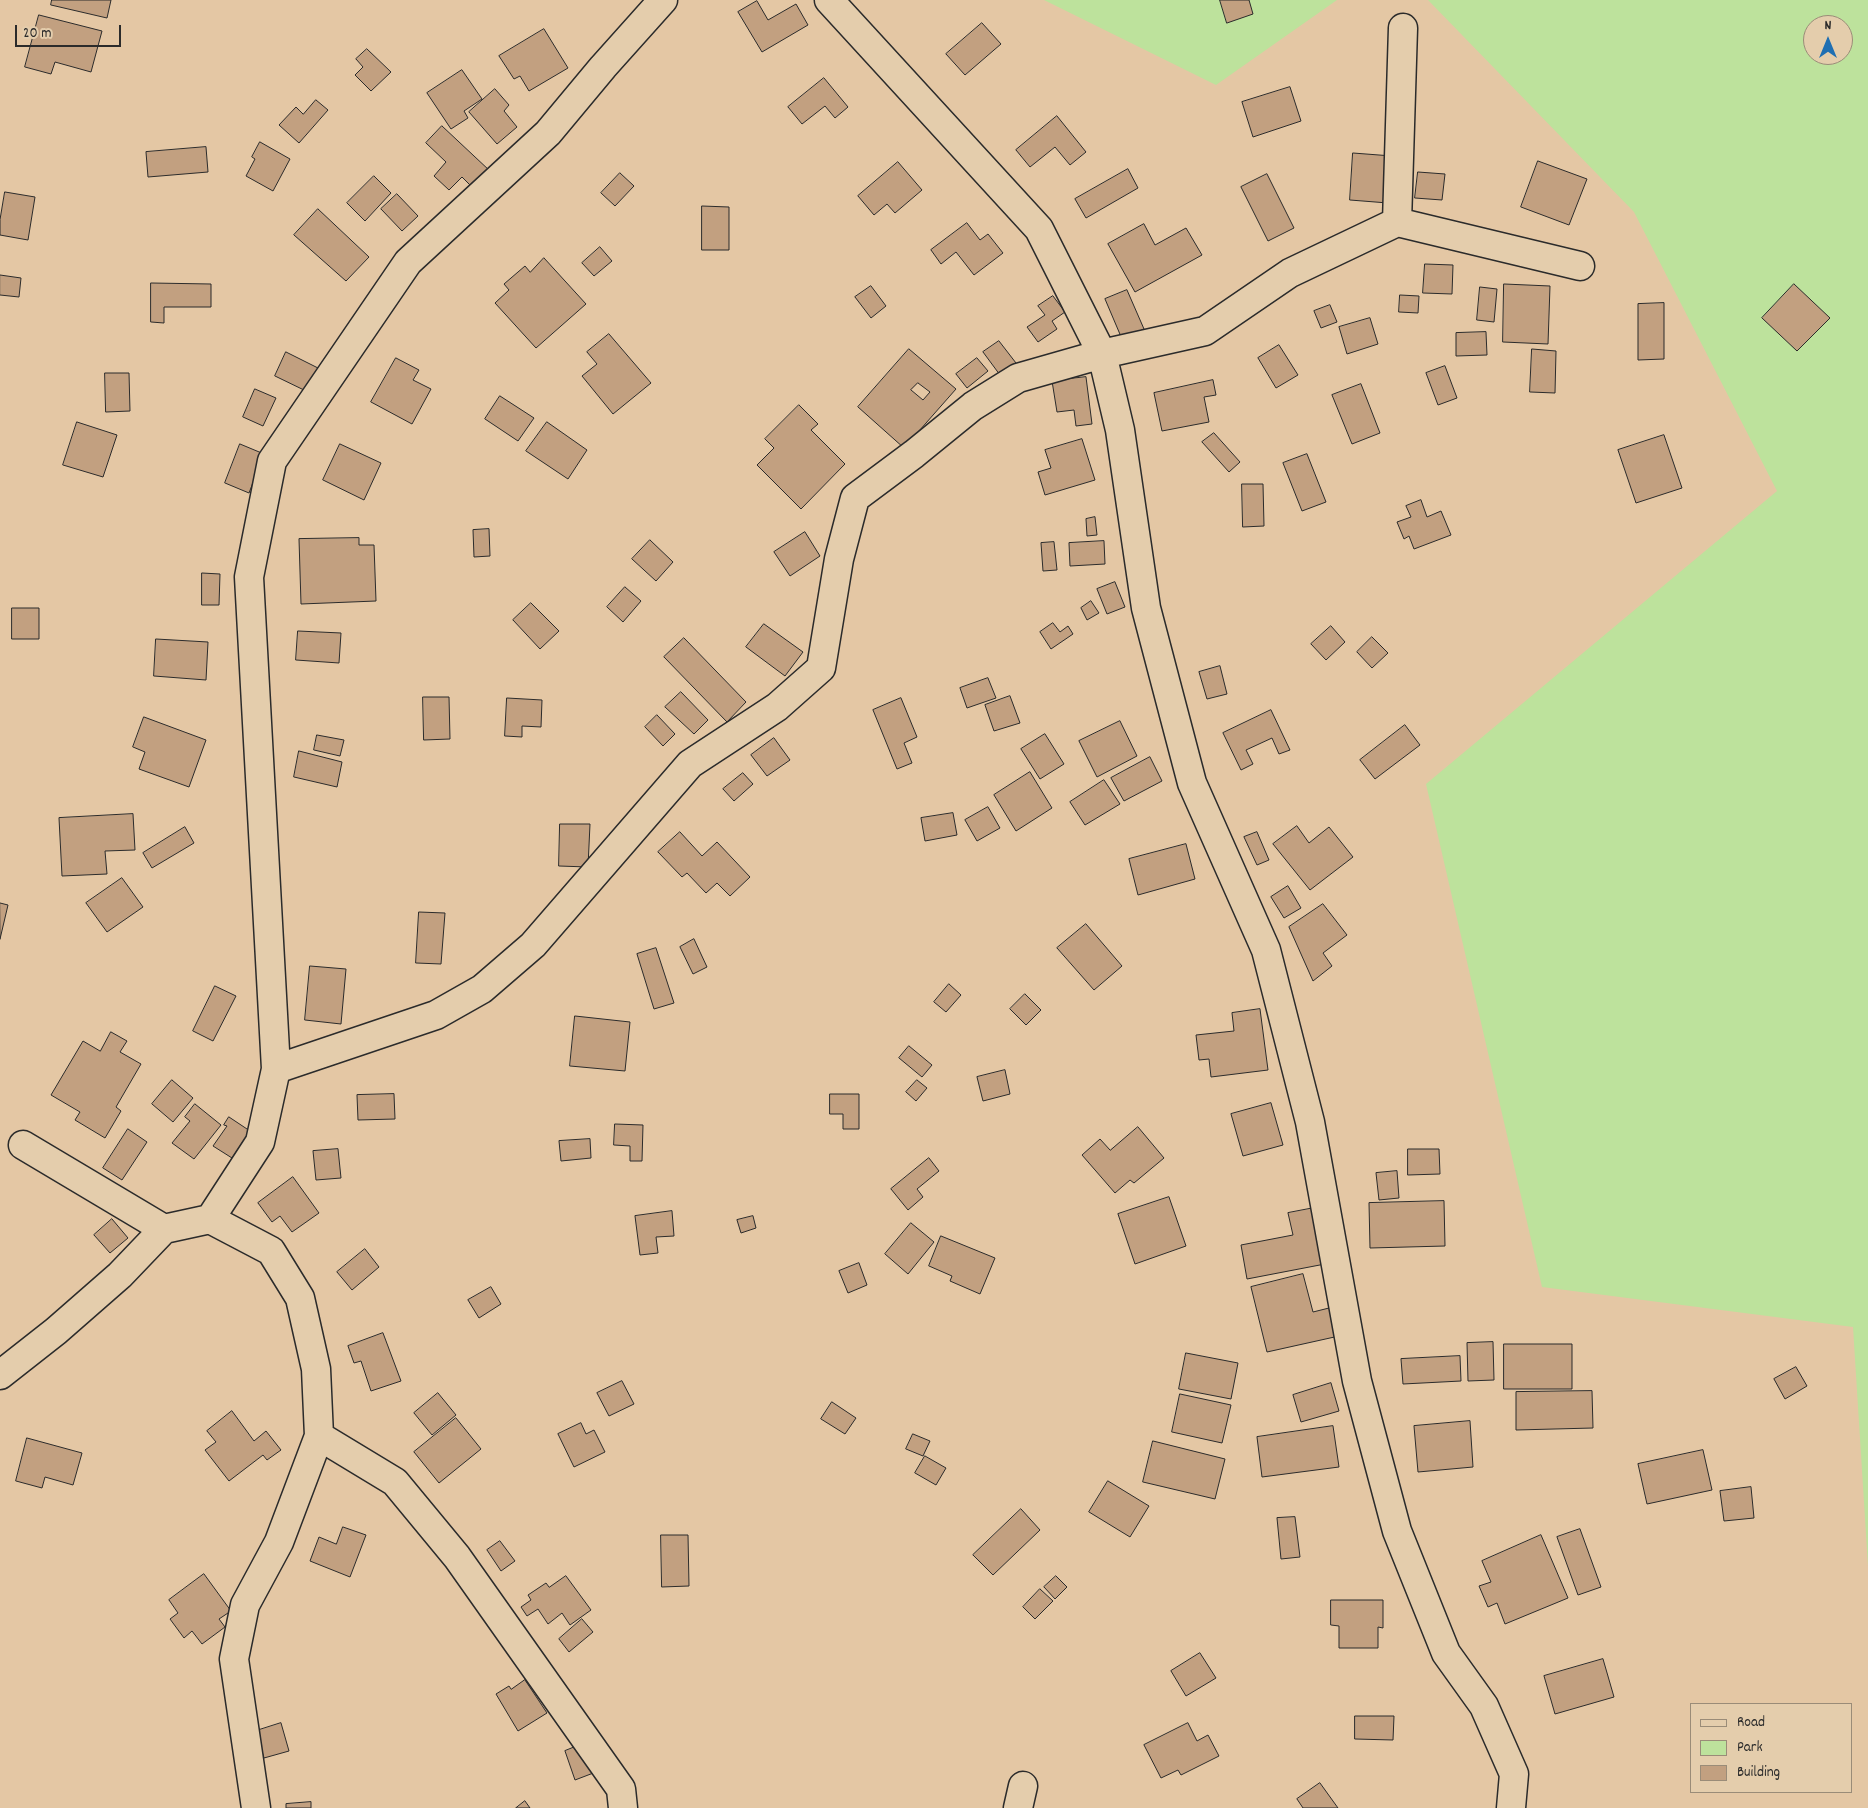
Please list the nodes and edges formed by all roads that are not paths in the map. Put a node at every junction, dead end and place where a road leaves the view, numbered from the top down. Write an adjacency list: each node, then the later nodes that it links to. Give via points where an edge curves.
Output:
1 (663, 0): 7 (street, via 548,133 408,262 272,461 249,577)
2 (829, 0): 6 (street, via 1039,229)
3 (1403, 28): 4 (street)
4 (1397, 222): 5 (street); 6 (street, via 1290,273 1205,331)
5 (1580, 266)
6 (1102, 354): 7 (street, via 1018,378 973,406 855,498 839,559 821,668 777,707 690,764 532,945 482,989 436,1015); 15 (street, via 1120,430 1146,608 1192,783 1266,950 1310,1122 1357,1380 1397,1531 1446,1653 1484,1706 1514,1774)
7 (276, 1069): 9 (street, via 260,1142)
8 (23, 1145): 10 (street)
9 (210, 1218): 10 (street); 12 (street, via 271,1251 300,1298 316,1369)
10 (164, 1229): 11 (street, via 120,1275)
11 (0, 1375)
12 (319, 1436): 13 (street, via 279,1542 245,1605 234,1659); 14 (street, via 395,1482 451,1549 621,1789)
13 (256, 1808)
14 (623, 1808)
15 (1511, 1808)

